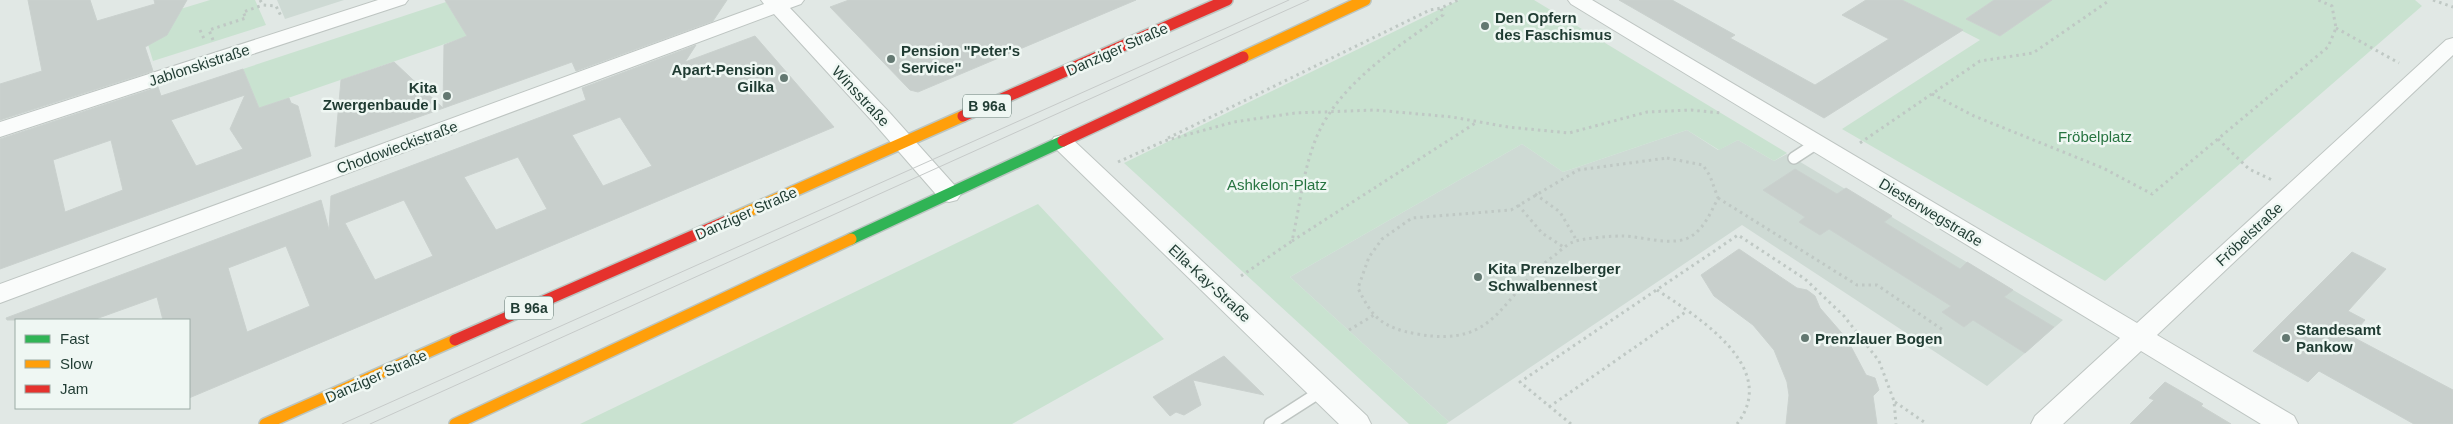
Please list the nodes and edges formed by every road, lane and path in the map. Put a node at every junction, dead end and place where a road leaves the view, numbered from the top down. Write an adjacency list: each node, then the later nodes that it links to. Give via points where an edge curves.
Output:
1 (260, 0): 11 (path)
2 (398, 0): 25 (street, Jablonskistraße)
3 (1226, 0): 30 (main road, Danziger Straße / B 96a)
4 (1366, 0): 29 (main road)
5 (1458, 0): 14 (path)
6 (1578, 0): 31 (street, Diesterwegstraße)
7 (2110, 0): 21 (path, via 2033,53 1980,61)
8 (2318, 0): 15 (path, via 2332,6)
9 (2433, 0): 13 (path)
10 (780, 2): 30 (street, Winsstraße); 44 (street, Chodowieckistraße)
11 (263, 6): 12 (path); 17 (path, via 243,12 246,18)
12 (276, 6)
13 (2453, 7)
14 (1441, 8): 22 (path, via 1443,15 1404,42 1356,84); 27 (path, via 1430,10)
15 (2336, 28): 20 (path, via 2382,56); 26 (path, via 2328,47)
16 (200, 30): 18 (path)
17 (209, 31)
18 (206, 44)
19 (2453, 44): 20 (street, Fröbelstraße)
20 (2421, 73): 34 (street, Fröbelstraße)
21 (1932, 94): 26 (path, via 1974,116 2103,168 2152,194); 28 (path)
22 (1332, 111): 24 (path, via 1375,110); 27 (path, via 1234,122); 39 (path, via 1317,135)
23 (1724, 111): 24 (path, via 1719,114 1691,110 1647,112 1569,133)
24 (1478, 122): 39 (path)
25 (0, 130)
26 (2218, 138): 34 (path, via 2249,169)
27 (1164, 141): 33 (path)
28 (1862, 141)
29 (1062, 142): 35 (main road); 50 (street, Ella-Kay-Straße)
30 (904, 143): 35 (street, Winsstraße); 54 (main road, Danziger Straße / B 96a)
31 (1817, 143): 32 (lane); 49 (street, Diesterwegstraße)
32 (1794, 158)
33 (1117, 162)
34 (2296, 190): 49 (street, Fröbelstraße)
35 (949, 194): 53 (main road)
36 (1535, 194): 37 (path, via 1578,170 1667,158 1700,162 1706,166); 38 (path); 40 (path, via 1560,212)
37 (1718, 198): 40 (path, via 1706,222 1689,238 1664,241 1623,236); 48 (path, via 1857,286 1877,285)
38 (1518, 205): 41 (path, via 1542,233); 46 (path, via 1511,210 1412,218 1382,239 1369,257 1358,288)
39 (1292, 241): 42 (path)
40 (1578, 241): 41 (path)
41 (1565, 248): 46 (path, via 1538,267 1493,320 1467,335 1434,337 1396,330)
42 (1241, 276)
43 (1657, 290): 45 (path); 51 (path, via 1738,235 1805,279 1844,316 1879,361); 52 (path, via 1520,382)
44 (0, 294)
45 (1687, 311): 52 (path); 59 (path, via 1721,335 1738,355 1744,368 1748,397)
46 (1374, 315): 47 (path)
47 (1349, 330)
48 (1943, 330)
49 (2138, 337): 62 (street, Fröbelstraße); 63 (street, Diesterwegstraße)
50 (1323, 390): 56 (lane); 57 (street, Ella-Kay-Straße)
51 (1894, 401): 60 (path); 61 (path)
52 (1550, 407): 58 (path)
53 (474, 420): 55 (main road)
54 (265, 424)
55 (455, 424)
56 (1270, 424)
57 (1358, 424)
58 (1571, 424)
59 (1737, 424)
60 (1896, 424)
61 (1927, 424)
62 (2045, 424)
63 (2284, 424)

